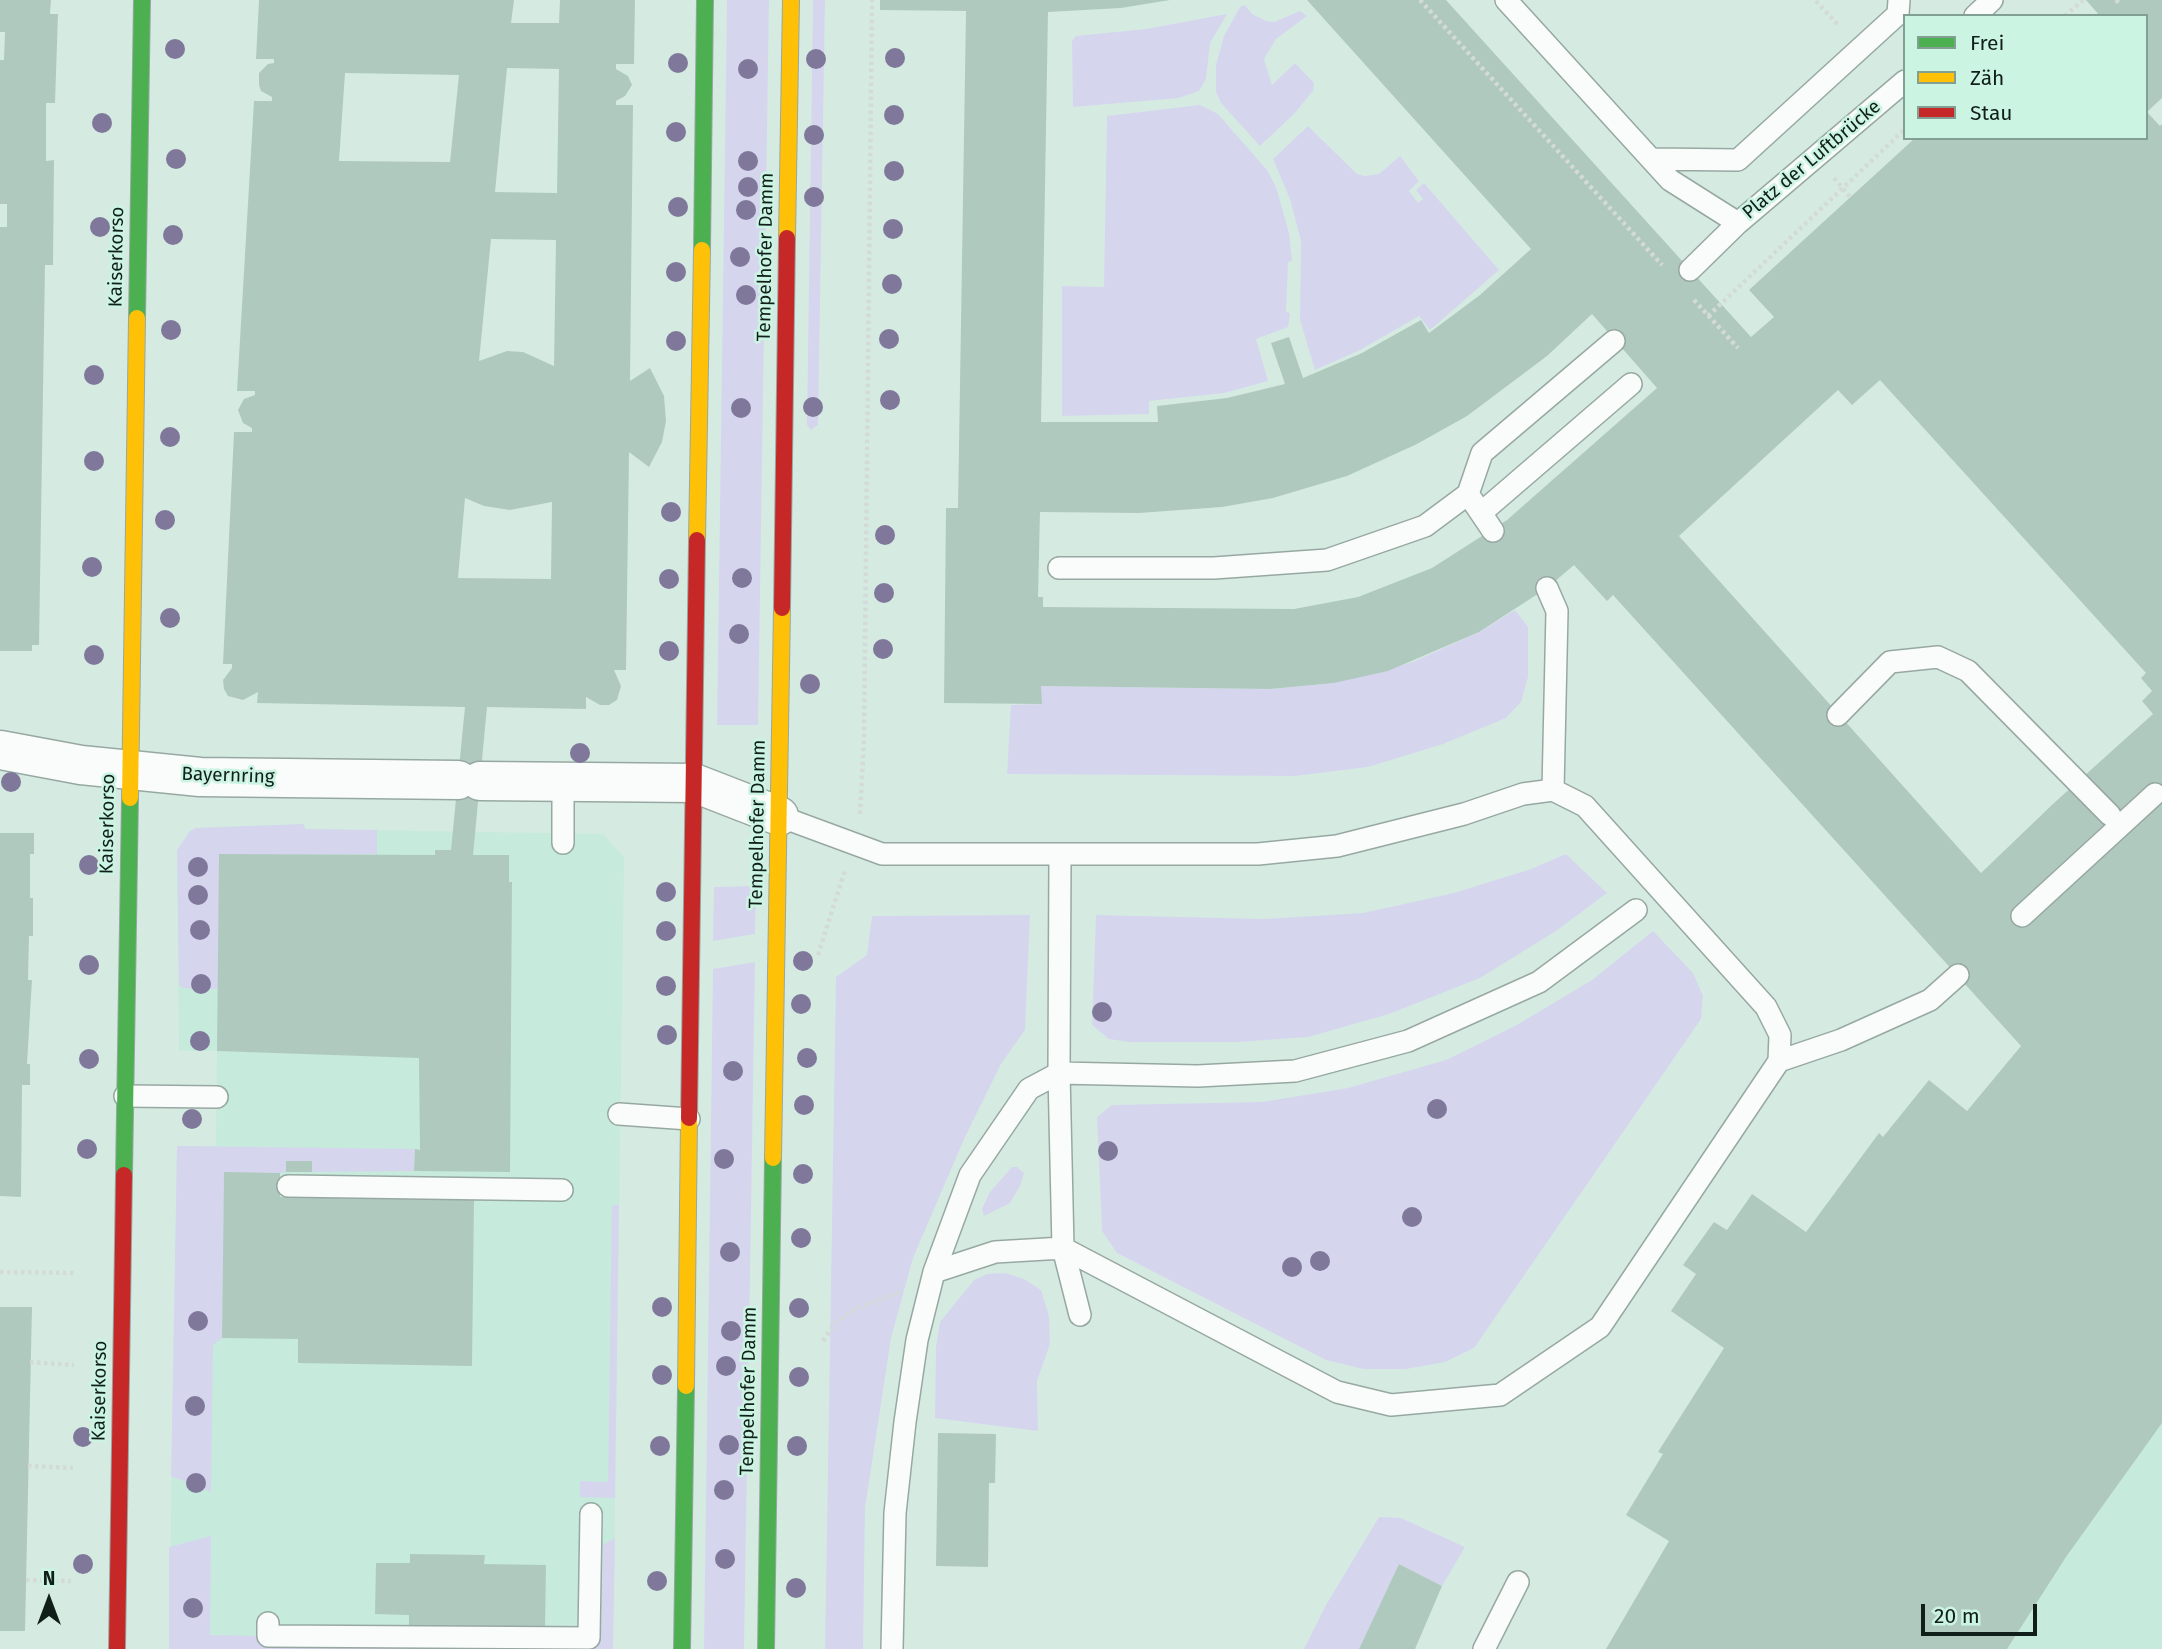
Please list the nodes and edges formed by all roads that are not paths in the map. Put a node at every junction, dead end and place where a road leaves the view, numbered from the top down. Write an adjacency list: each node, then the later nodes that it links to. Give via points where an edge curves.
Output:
1 (142, 0): 19 (main road, Kaiserkorso)
2 (705, 0): 21 (main road)
3 (791, 0): 25 (main road, Tempelhofer Damm)
4 (1506, 0): 9 (lane, Platz der Luftbrücke)
5 (1899, 0): 9 (lane, via 1898,14 1738,160)
6 (1992, 0): 7 (lane)
7 (1977, 14)
8 (1903, 83): 10 (lane, Platz der Luftbrücke)
9 (1652, 159): 10 (lane, Platz der Luftbrücke, via 1670,180)
10 (1738, 223): 11 (lane)
11 (1690, 270)
12 (1614, 341): 14 (lane, via 1482,453)
13 (1631, 384): 14 (lane, via 1487,522)
14 (1468, 494): 15 (lane, via 1425,526 1327,560 1214,568)
15 (1059, 568)
16 (1547, 588): 22 (lane, via 1557,611)
17 (1838, 715): 24 (lane, via 1890,663 1938,657 1969,671)
18 (0, 750): 19 (street, Bayernring)
19 (130, 771): 20 (street, Bayernring, via 200,777); 33 (main road, Kaiserkorso)
20 (563, 782): 21 (street, Bayernring); 26 (lane)
21 (694, 783): 25 (street, Bayernring); 36 (main road)
22 (1553, 790): 27 (lane, via 1523,794 1336,846 1258,854); 31 (lane, via 1585,806 1766,1007 1780,1035)
23 (2155, 794): 29 (lane)
24 (2110, 815)
25 (779, 816): 27 (lane, via 882,854); 47 (main road, Tempelhofer Damm)
26 (563, 843)
27 (1060, 855): 32 (lane)
28 (1636, 910): 32 (lane, via 1539,982 1408,1041 1295,1071 1198,1076)
29 (2022, 916)
30 (1958, 975): 31 (lane, via 1930,1000 1841,1040)
31 (1779, 1061): 39 (lane, via 1600,1326 1500,1395 1391,1405 1337,1392)
32 (1059, 1073): 39 (lane); 40 (lane, via 1029,1088 970,1175)
33 (125, 1096): 34 (lane); 45 (main road, Kaiserkorso)
34 (217, 1097)
35 (620, 1114): 36 (lane)
36 (689, 1119): 46 (main road)
37 (288, 1186): 38 (lane)
38 (562, 1190)
39 (1063, 1248): 40 (lane, via 995,1252); 41 (lane)
40 (934, 1272): 48 (lane, via 917,1340 905,1422 895,1513)
41 (1080, 1315)
42 (590, 1514): 44 (lane, via 589,1638 268,1636)
43 (1518, 1582): 49 (lane)
44 (268, 1623)
45 (117, 1649)
46 (681, 1649)
47 (766, 1649)
48 (892, 1649)
49 (1484, 1649)

